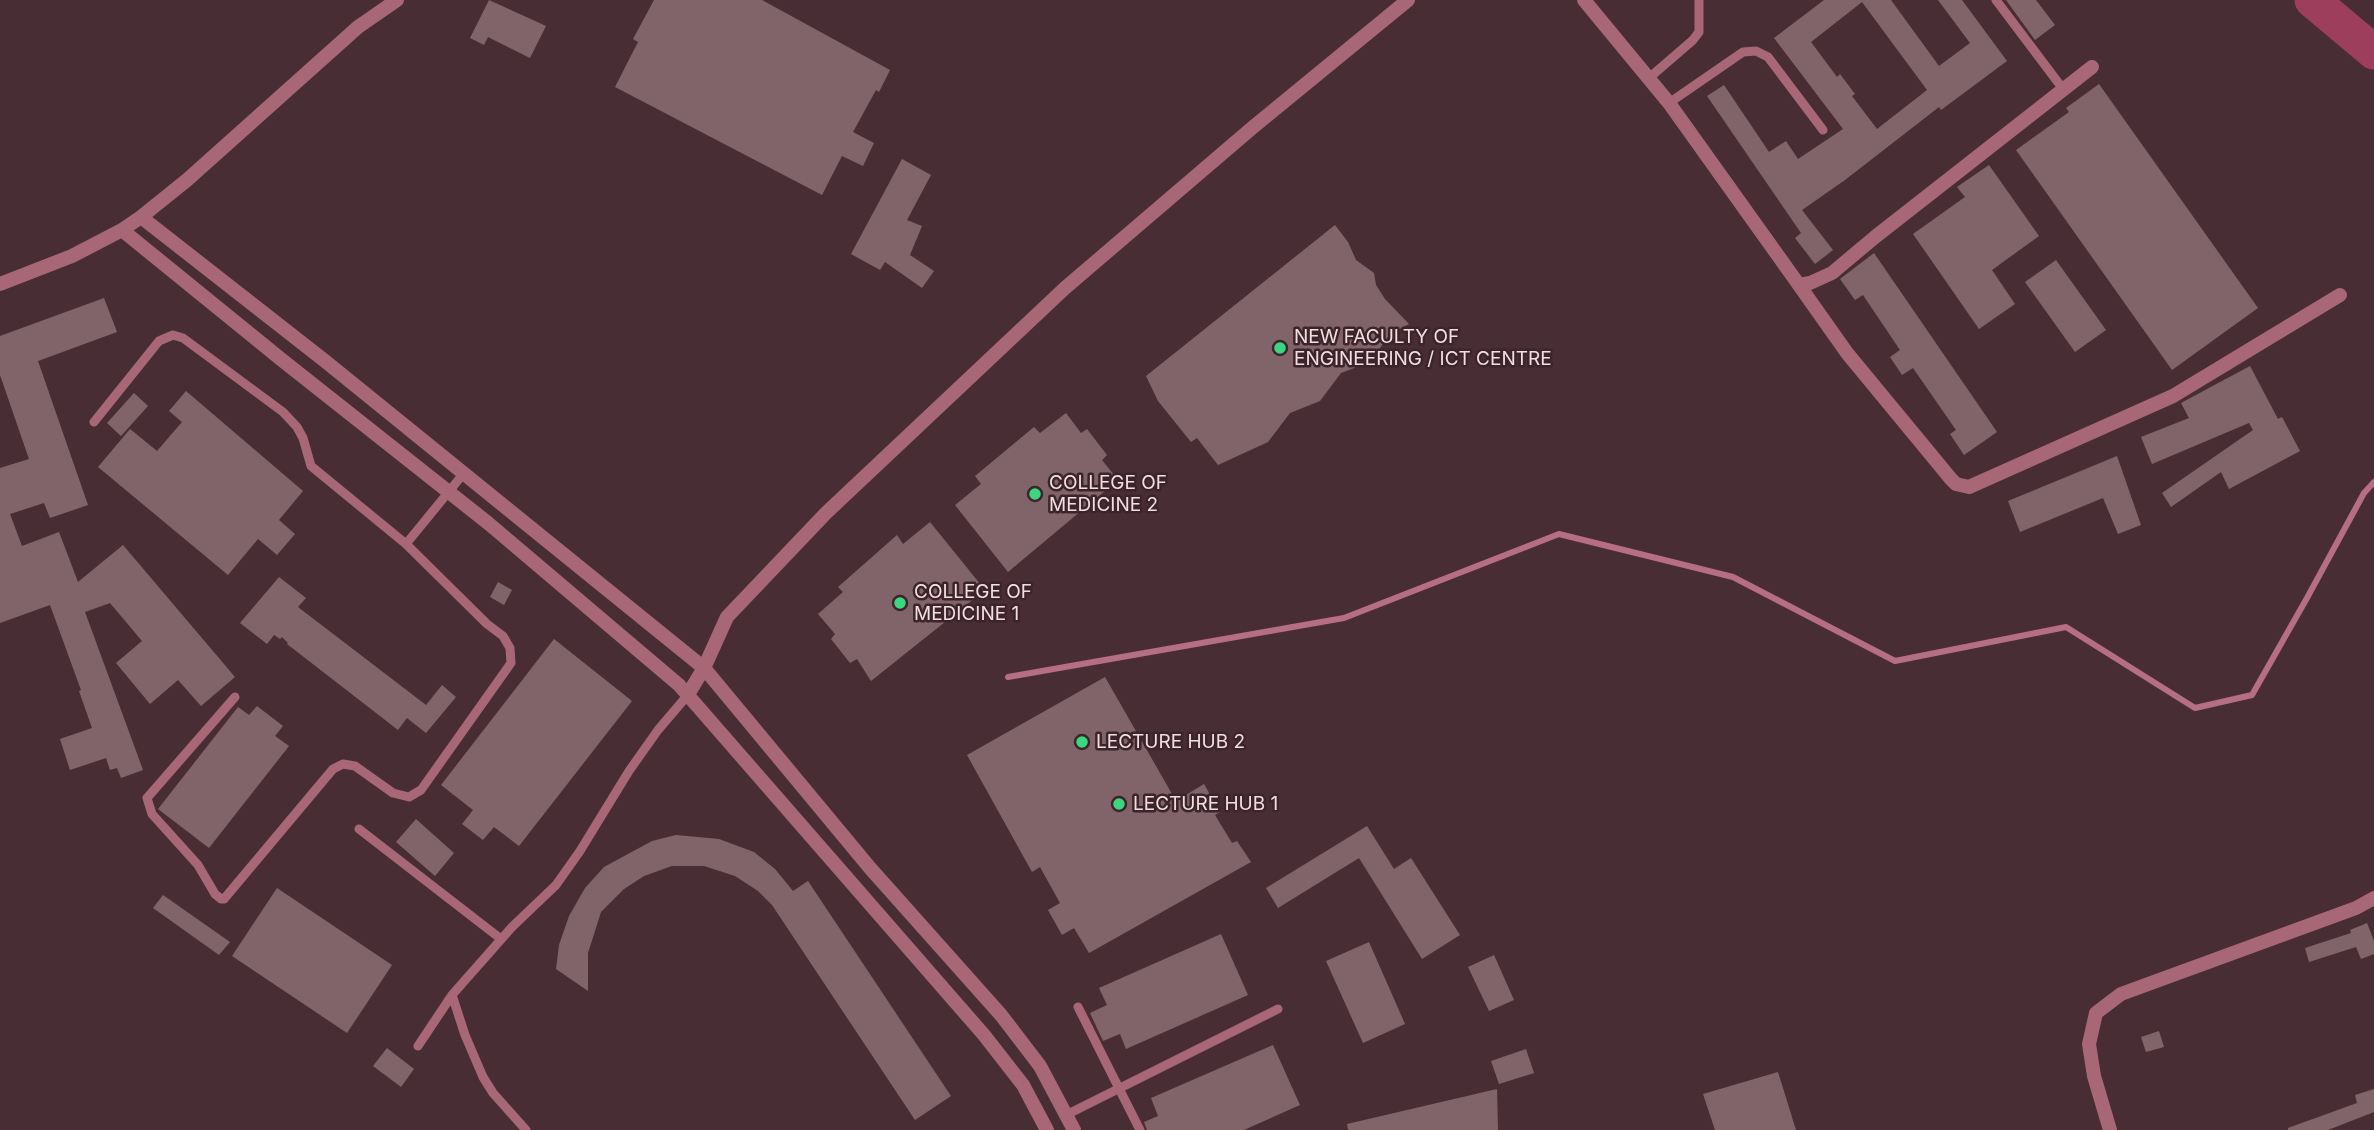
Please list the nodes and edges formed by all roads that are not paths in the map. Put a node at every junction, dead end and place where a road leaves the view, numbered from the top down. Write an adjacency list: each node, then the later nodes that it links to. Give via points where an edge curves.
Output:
1 (397, 0): 11 (street, via 358,27)
2 (1408, 0): 20 (street, via 1065,288 826,513 727,617)
3 (1584, 0): 7 (street)
4 (1699, 0): 7 (lane, via 1699,32)
5 (1996, 0): 8 (lane)
6 (2092, 67): 8 (street)
7 (1648, 78): 9 (street)
8 (2063, 89): 14 (street, via 1832,273)
9 (1669, 103): 10 (lane, via 1743,51 1756,51 1768,57); 14 (street)
10 (1823, 130)
11 (141, 217): 12 (street); 17 (street)
12 (122, 230): 13 (street, via 72,256); 18 (street)
13 (0, 284)
14 (1799, 285): 15 (street, via 1847,353 1951,479 1969,487 2173,396)
15 (2340, 295)
16 (94, 422): 19 (lane, via 159,341 173,335 183,338 283,412 298,427 310,466)
17 (464, 473): 18 (lane); 20 (street)
18 (449, 492): 19 (lane); 21 (street)
19 (406, 544): 22 (lane, via 503,636 510,648 510,663 421,790 409,797 393,793 355,766 343,764 333,769 221,899 198,865 152,814 147,798)
20 (704, 668): 21 (street); 31 (street, via 870,868 1001,1015 1040,1066)
21 (687, 696): 25 (lane, via 643,751 556,885); 33 (street, via 984,1035 1023,1085)
22 (235, 697)
23 (359, 829): 25 (lane)
24 (2374, 898): 36 (street, via 2121,994 2096,1013 2089,1044)
25 (501, 939): 26 (lane)
26 (452, 995): 29 (lane); 32 (lane, via 483,1077)
27 (1077, 1007): 30 (lane)
28 (1278, 1009): 30 (lane)
29 (418, 1046)
30 (1119, 1088): 31 (lane); 35 (lane)
31 (1066, 1115): 34 (street)
32 (526, 1130)
33 (1047, 1130)
34 (1074, 1130)
35 (1140, 1130)
36 (2110, 1130)

